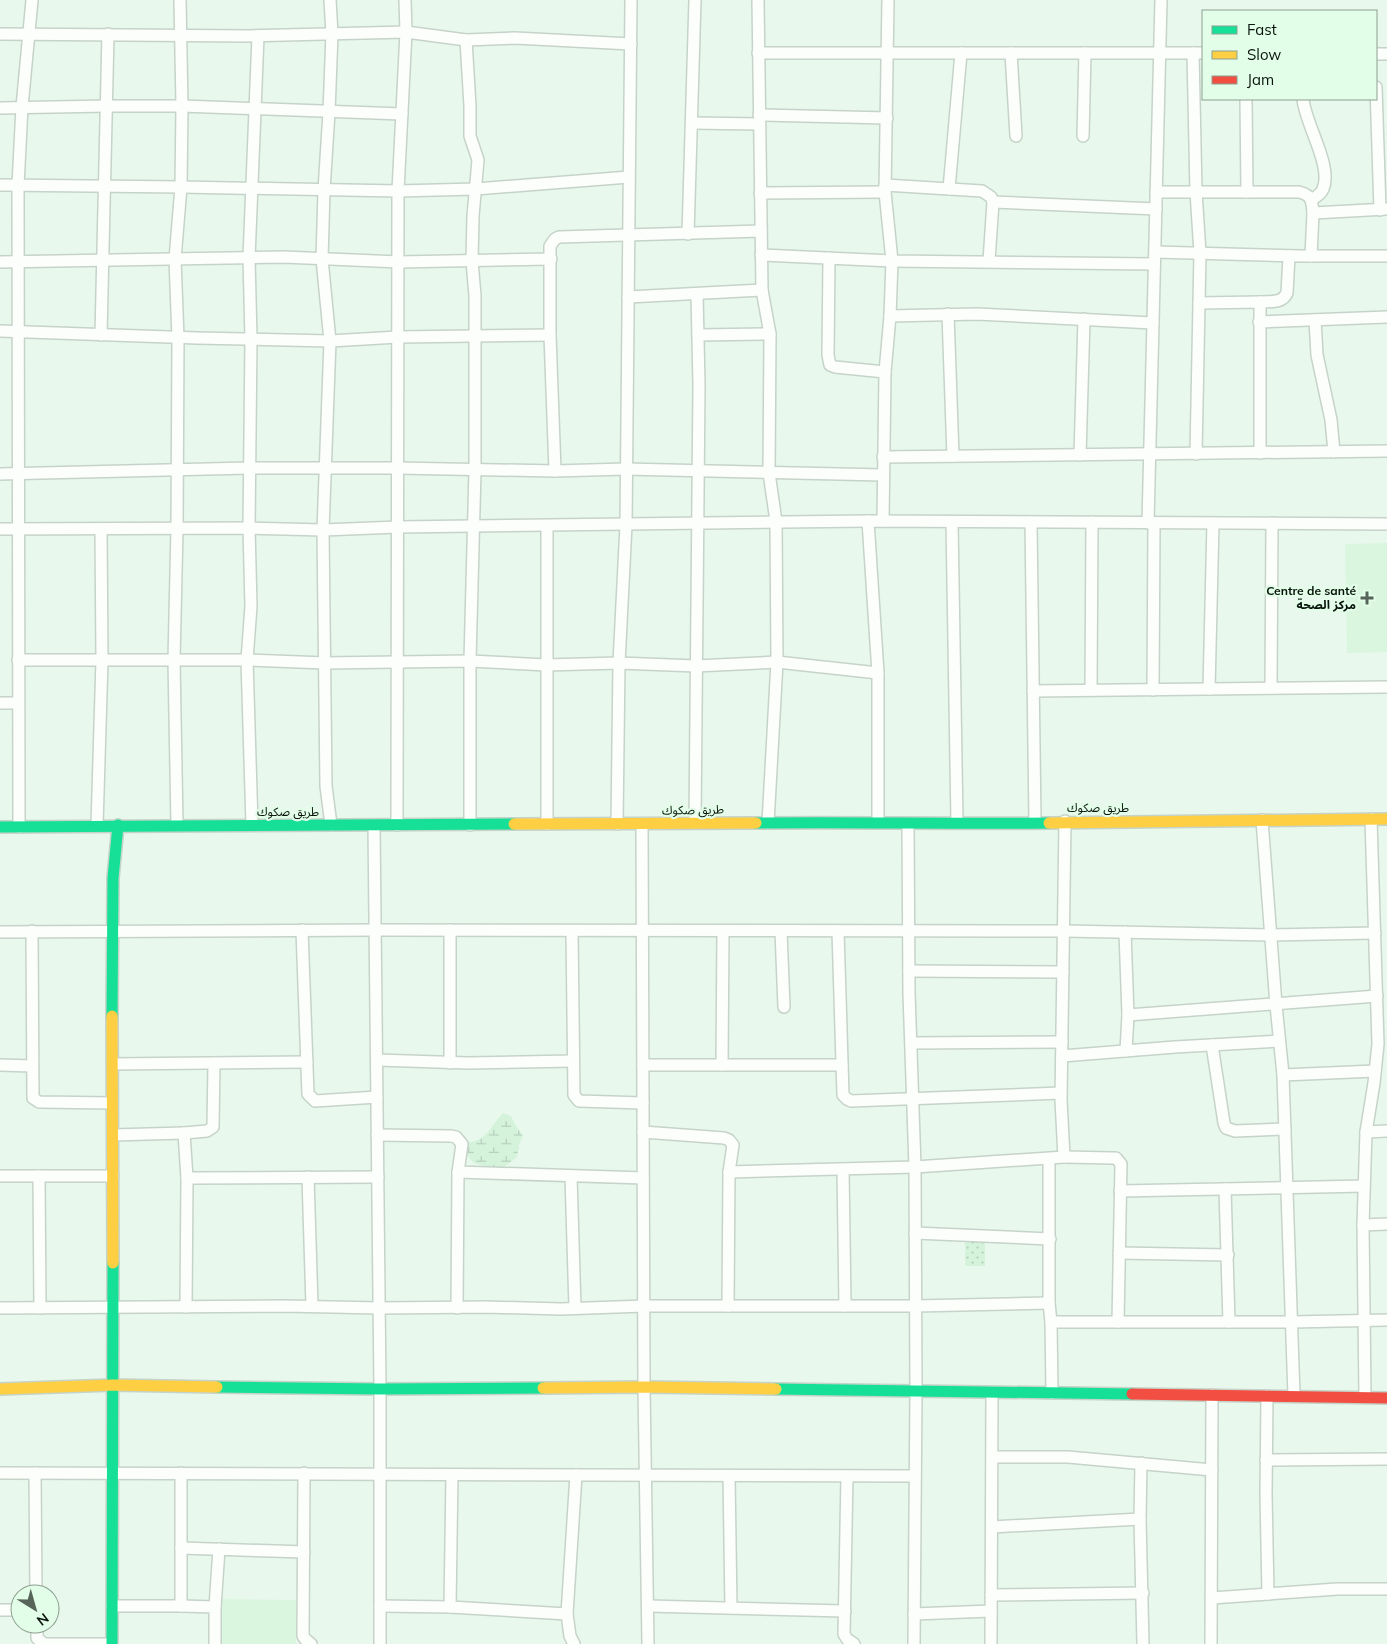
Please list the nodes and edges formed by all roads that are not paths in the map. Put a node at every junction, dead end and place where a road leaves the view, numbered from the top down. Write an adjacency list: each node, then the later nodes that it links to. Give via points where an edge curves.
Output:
1 (32, 0): 12 (street)
2 (180, 0): 15 (street)
3 (330, 0): 14 (street)
4 (405, 0): 10 (street)
5 (631, 0): 18 (street)
6 (695, 0): 38 (street)
7 (758, 0): 21 (street)
8 (888, 0): 22 (street)
9 (1161, 0): 20 (street)
10 (406, 32): 14 (street); 17 (street); 35 (street)
11 (0, 34): 12 (street)
12 (29, 34): 13 (street); 31 (street)
13 (108, 34): 15 (street); 29 (street)
14 (332, 34): 16 (street); 34 (street)
15 (180, 35): 16 (street); 30 (street)
16 (258, 36): 33 (street)
17 (466, 40): 18 (street, via 515,38); 47 (street, via 470,136 478,160)
18 (631, 44): 41 (street)
19 (1086, 52): 20 (street); 24 (street); 40 (street)
20 (1159, 52): 25 (street); 53 (street)
21 (758, 53): 22 (street); 37 (street)
22 (888, 53): 23 (street); 36 (street)
23 (961, 53): 24 (street); 49 (street)
24 (1011, 53): 39 (street)
25 (1198, 53): 54 (street)
26 (1246, 100): 55 (street)
27 (1303, 100): 56 (street, via 1325,175 1324,188)
28 (1377, 100): 59 (street)
29 (107, 106): 30 (street); 31 (street); 44 (street)
30 (182, 106): 33 (street); 45 (street)
31 (22, 107): 32 (street); 43 (street)
32 (0, 108)
33 (254, 109): 34 (street); 46 (street)
34 (329, 112): 35 (street); 50 (street)
35 (402, 114): 51 (street)
36 (887, 118): 37 (street); 48 (street)
37 (759, 119): 38 (street); 52 (street)
38 (692, 123): 62 (street)
39 (1016, 136)
40 (1083, 136)
41 (629, 177): 47 (street); 63 (street)
42 (0, 185): 43 (street)
43 (18, 186): 44 (street); 78 (street)
44 (104, 186): 45 (street); 75 (street)
45 (182, 187): 46 (street); 72 (street)
46 (253, 188): 50 (street); 70 (street)
47 (476, 189): 51 (street); 80 (street)
48 (885, 189): 49 (street); 52 (street); 76 (street)
49 (949, 189): 57 (street, via 982,191)
50 (324, 190): 51 (street); 73 (street)
51 (398, 191): 79 (street)
52 (760, 192): 61 (street)
53 (1156, 192): 54 (street); 58 (street)
54 (1196, 192): 55 (street); 65 (street)
55 (1247, 192): 56 (street, via 1299,192)
56 (1312, 200): 60 (street)
57 (993, 202): 58 (street); 81 (street)
58 (1156, 210): 64 (street)
59 (1384, 210): 60 (street)
60 (1313, 213): 68 (street)
61 (760, 231): 62 (street); 66 (street)
62 (688, 234): 63 (street)
63 (629, 236): 74 (street, via 559,237 550,246); 85 (street)
64 (1154, 252): 65 (street); 82 (street)
65 (1200, 253): 67 (street); 87 (street)
66 (761, 256): 71 (street); 83 (street)
67 (1289, 256): 68 (street); 86 (street, via 1288,293 1285,298)
68 (1311, 256): 69 (street)
69 (1387, 256)
70 (249, 258): 72 (street); 73 (street); 104 (street)
71 (829, 258): 76 (street); 106 (street, via 830,365)
72 (175, 259): 75 (street); 103 (street)
73 (322, 259): 79 (street); 105 (street)
74 (551, 259): 80 (street); 99 (street)
75 (102, 260): 78 (street); 98 (street)
76 (892, 261): 81 (street); 89 (street)
77 (0, 262): 78 (street)
78 (18, 262): 96 (street)
79 (399, 262): 80 (street); 102 (street)
80 (472, 262): 101 (street)
81 (989, 262): 82 (street)
82 (1154, 264): 94 (street)
83 (762, 290): 84 (street); 97 (street)
84 (696, 294): 85 (street); 100 (street)
85 (628, 297): 118 (street)
86 (1260, 302): 87 (street); 93 (street)
87 (1199, 303): 111 (street)
88 (948, 314): 89 (street); 91 (street); 113 (street)
89 (890, 316): 106 (street)
90 (1387, 317): 92 (street)
91 (1084, 320): 94 (street); 112 (street)
92 (1315, 320): 93 (street); 107 (street, via 1317,355 1331,420)
93 (1259, 322): 109 (street)
94 (1153, 323): 110 (street)
95 (0, 331): 96 (street)
96 (18, 332): 98 (street); 125 (street)
97 (770, 334): 100 (street); 123 (street)
98 (101, 335): 103 (street)
99 (550, 335): 101 (street); 121 (street)
100 (698, 335): 122 (street)
101 (474, 336): 102 (street); 120 (street)
102 (398, 337): 105 (street); 117 (street)
103 (178, 338): 104 (street); 119 (street)
104 (251, 339): 105 (street); 115 (street)
105 (330, 341): 116 (street)
106 (885, 372): 114 (street)
107 (1334, 452): 108 (street); 109 (street)
108 (1387, 452)
109 (1260, 453): 111 (street)
110 (1150, 454): 111 (street); 112 (street); 134 (street)
111 (1196, 454)
112 (1080, 455): 113 (street)
113 (953, 456): 114 (street)
114 (883, 457): 126 (street)
115 (249, 468): 116 (street); 119 (street); 142 (street)
116 (325, 468): 117 (street); 147 (street)
117 (398, 468): 120 (street); 140 (street)
118 (626, 469): 121 (street); 122 (street); 138 (street)
119 (176, 470): 125 (street); 145 (street)
120 (475, 470): 121 (street); 141 (street)
121 (555, 471)
122 (698, 472): 123 (street); 133 (street)
123 (769, 473): 126 (street); 127 (street)
124 (0, 474): 125 (street)
125 (18, 474): 146 (street)
126 (883, 474): 129 (street)
127 (776, 521): 128 (street); 133 (street); 154 (street)
128 (868, 521): 129 (street); 159 (street)
129 (883, 522): 130 (street)
130 (952, 522): 131 (street); 172 (street)
131 (1031, 522): 132 (street); 165 (street)
132 (1092, 522): 134 (street); 163 (street)
133 (697, 523): 138 (street); 158 (street)
134 (1151, 523): 135 (street); 164 (street)
135 (1213, 523): 136 (street); 162 (street)
136 (1272, 523): 137 (street); 161 (street)
137 (1387, 524)
138 (626, 525): 139 (street); 156 (street)
139 (547, 526): 141 (street); 157 (street)
140 (398, 527): 141 (street); 147 (street); 152 (street)
141 (475, 527): 153 (street)
142 (249, 528): 145 (street); 147 (street); 151 (street, via 251,606)
143 (0, 529): 146 (street)
144 (102, 529): 145 (street); 146 (street); 149 (street)
145 (178, 529): 150 (street)
146 (18, 530): 148 (street)
147 (323, 530): 155 (street)
148 (18, 660): 149 (street); 167 (street)
149 (102, 660): 150 (street); 187 (street)
150 (174, 660): 151 (street); 182 (street)
151 (247, 660): 155 (street); 188 (street)
152 (398, 661): 153 (street); 155 (street); 185 (street)
153 (470, 661): 157 (street); 186 (street)
154 (777, 662): 158 (street); 159 (street); 176 (street)
155 (325, 663): 183 (street, via 326,786)
156 (619, 663): 157 (street); 158 (street); 178 (street)
157 (546, 665): 177 (street)
158 (696, 666): 175 (street)
159 (878, 673): 171 (street)
160 (1387, 687): 161 (street)
161 (1271, 688): 162 (street)
162 (1209, 689): 164 (street)
163 (1091, 690): 164 (street); 165 (street)
164 (1154, 690)
165 (1033, 691): 173 (street)
166 (0, 703): 167 (street)
167 (18, 703): 190 (street)
168 (1371, 819): 169 (street, طريق صكوك); 170 (street, طريق صكوك); 205 (street)
169 (1387, 819)
170 (1262, 820): 174 (street, طريق صكوك); 206 (street)
171 (878, 822): 176 (street, طريق صكوك); 180 (street, طريق صكوك)
172 (957, 822): 173 (street, طريق صكوك); 180 (street, طريق صكوك)
173 (1035, 822): 174 (street, طريق صكوك)
174 (1065, 822): 202 (street)
175 (695, 823): 176 (street, طريق صكوك); 179 (street, طريق صكوك)
176 (768, 823)
177 (548, 824): 178 (street, طريق صكوك); 186 (street, طريق صكوك)
178 (617, 824): 179 (street, طريق صكوك)
179 (642, 824): 197 (street)
180 (908, 824): 201 (street)
181 (118, 825): 182 (street, طريق صكوك); 187 (street, طريق صكوك); 195 (street)
182 (177, 825): 188 (street, طريق صكوك)
183 (332, 825): 184 (street, طريق صكوك); 188 (street, طريق صكوك)
184 (374, 825): 185 (street, طريق صكوك); 192 (street)
185 (396, 825): 186 (street, طريق صكوك)
186 (470, 825)
187 (97, 826): 190 (street, طريق صكوك)
188 (252, 826)
189 (0, 827): 190 (street, طريق صكوك)
190 (18, 827)
191 (302, 930): 192 (street); 195 (street); 221 (street)
192 (375, 930): 193 (street); 219 (street)
193 (450, 930): 196 (street); 223 (street)
194 (32, 931): 195 (street); 203 (street); 229 (street)
195 (113, 931): 224 (street)
196 (572, 931): 197 (street); 220 (street)
197 (642, 931): 198 (street); 225 (street)
198 (723, 931): 199 (street); 226 (street)
199 (781, 931): 200 (street); 211 (street)
200 (838, 931): 201 (street); 227 (street)
201 (909, 931): 202 (street); 207 (street)
202 (1064, 931): 204 (street); 208 (street)
203 (0, 932)
204 (1125, 932): 206 (street); 212 (street)
205 (1375, 933): 206 (street); 209 (street)
206 (1270, 935): 210 (street)
207 (909, 971): 208 (street); 214 (street)
208 (1063, 972): 215 (street)
209 (1377, 996): 210 (street); 230 (street)
210 (1276, 1005): 212 (street); 213 (street)
211 (784, 1007)
212 (1128, 1015): 217 (street)
213 (1279, 1041): 216 (street); 231 (street)
214 (911, 1042): 215 (street); 234 (street)
215 (1062, 1042): 218 (street)
216 (1212, 1045): 217 (street); 237 (street, via 1226,1128 1235,1131)
217 (1126, 1051): 218 (street)
218 (1062, 1056): 232 (street)
219 (377, 1060): 223 (street); 233 (street)
220 (573, 1061): 223 (street); 236 (street, via 573,1089 579,1101)
221 (307, 1062): 222 (street); 233 (street, via 308,1094 312,1099)
222 (214, 1063): 224 (street); 239 (street, via 213,1127 207,1131)
223 (450, 1063)
224 (113, 1064): 235 (street)
225 (643, 1064): 226 (street); 236 (street)
226 (722, 1065): 227 (street)
227 (842, 1065): 234 (street, via 843,1095 851,1101)
228 (0, 1066): 229 (street)
229 (32, 1066): 235 (street, via 32,1094 38,1102)
230 (1375, 1071): 231 (street); 241 (street)
231 (1283, 1075): 237 (street)
232 (1061, 1094): 234 (street); 244 (street)
233 (377, 1097): 243 (street)
234 (912, 1098): 246 (street)
235 (112, 1102): 242 (street)
236 (643, 1104): 240 (street)
237 (1285, 1128): 259 (street)
238 (1387, 1131): 241 (street)
239 (184, 1132): 242 (street); 256 (street)
240 (643, 1132): 249 (street, via 729,1140 732,1145); 257 (street)
241 (1366, 1132): 258 (street)
242 (113, 1135): 252 (street)
243 (377, 1136): 248 (street, via 456,1137 462,1144); 253 (street)
244 (1064, 1157): 245 (street); 261 (street, via 1116,1158 1120,1164)
245 (1049, 1159): 246 (street); 265 (street)
246 (915, 1167): 247 (street); 264 (street)
247 (843, 1169): 249 (street); 272 (street)
248 (458, 1172): 254 (street); 279 (street)
249 (729, 1172): 271 (street)
250 (0, 1176): 251 (street)
251 (38, 1176): 252 (street); 276 (street)
252 (113, 1176): 277 (street)
253 (378, 1176): 255 (street); 278 (street)
254 (571, 1176): 257 (street); 280 (street)
255 (308, 1177): 256 (street); 269 (street)
256 (187, 1178): 274 (street)
257 (643, 1178): 270 (street)
258 (1364, 1186): 259 (street); 263 (street)
259 (1287, 1188): 260 (street); 286 (street)
260 (1225, 1189): 261 (street); 267 (street)
261 (1120, 1191): 266 (street)
262 (1387, 1224): 263 (street)
263 (1363, 1225): 281 (street)
264 (915, 1233): 265 (street); 273 (street)
265 (1050, 1239): 268 (street)
266 (1119, 1253): 267 (street); 284 (street)
267 (1228, 1255): 285 (street)
268 (1049, 1303): 273 (street); 283 (street)
269 (312, 1306): 274 (street); 278 (street)
270 (644, 1306): 271 (street); 280 (street); 288 (street)
271 (728, 1306): 272 (street)
272 (845, 1306): 273 (street)
273 (916, 1306): 291 (street)
274 (186, 1307): 277 (street)
275 (0, 1308): 276 (street)
276 (40, 1308): 277 (street)
277 (114, 1308): 287 (street)
278 (379, 1308): 279 (street); 290 (street)
279 (457, 1308): 280 (street)
280 (575, 1308)
281 (1364, 1320): 282 (street); 286 (street); 297 (street)
282 (1387, 1320)
283 (1051, 1322): 284 (street); 293 (street)
284 (1118, 1322): 285 (street)
285 (1229, 1322): 286 (street)
286 (1292, 1322): 296 (street)
287 (113, 1385): 289 (street); 290 (street); 304 (street)
288 (644, 1388): 290 (street); 291 (street); 312 (street)
289 (0, 1389)
290 (380, 1389): 309 (street)
291 (916, 1391): 292 (street); 315 (street)
292 (992, 1392): 293 (street); 299 (street)
293 (1052, 1393): 294 (street)
294 (1212, 1395): 295 (street); 303 (street)
295 (1267, 1396): 296 (street); 301 (street)
296 (1294, 1396): 297 (street)
297 (1365, 1397): 298 (street)
298 (1387, 1398)
299 (992, 1457): 302 (street, via 1068,1457); 317 (street)
300 (1387, 1459): 301 (street)
301 (1266, 1460): 324 (street)
302 (1141, 1463): 303 (street); 316 (street)
303 (1212, 1470): 326 (street)
304 (112, 1472): 306 (street); 307 (street); 327 (street)
305 (0, 1473): 306 (street)
306 (35, 1473): 321 (street)
307 (181, 1473): 308 (street); 318 (street)
308 (304, 1473): 309 (street); 320 (street)
309 (380, 1475): 310 (street); 330 (street)
310 (452, 1475): 311 (street); 332 (street)
311 (576, 1475): 312 (street); 336 (street)
312 (645, 1475): 313 (street); 331 (street)
313 (729, 1476): 314 (street); 333 (street)
314 (846, 1476): 315 (street); 334 (street)
315 (915, 1476): 337 (street)
316 (1140, 1519): 317 (street); 323 (street)
317 (992, 1527): 325 (street)
318 (181, 1548): 319 (street); 328 (street)
319 (219, 1550): 320 (street); 329 (street)
320 (304, 1552): 341 (street, via 303,1636)
321 (36, 1584)
322 (1387, 1589): 324 (street)
323 (1143, 1593): 325 (street); 349 (street)
324 (1268, 1594): 326 (street)
325 (992, 1595): 335 (street)
326 (1212, 1598): 350 (street)
327 (112, 1606): 328 (street); 339 (street)
328 (182, 1606): 329 (street)
329 (215, 1606): 340 (street)
330 (380, 1606): 332 (street); 343 (street)
331 (648, 1606): 333 (street); 345 (street)
332 (450, 1607): 336 (street)
333 (731, 1608): 334 (street)
334 (845, 1610): 346 (street, via 844,1634)
335 (991, 1611): 337 (street); 348 (street)
336 (568, 1614): 344 (street)
337 (914, 1614): 347 (street)
338 (37, 1634): 339 (street, via 44,1644)
339 (112, 1644)
340 (215, 1644)
341 (311, 1644)
342 (370, 1644): 343 (street)
343 (380, 1644)
344 (574, 1644)
345 (648, 1644)
346 (854, 1644)
347 (914, 1644)
348 (991, 1644)
349 (1144, 1644)
350 (1211, 1644)

